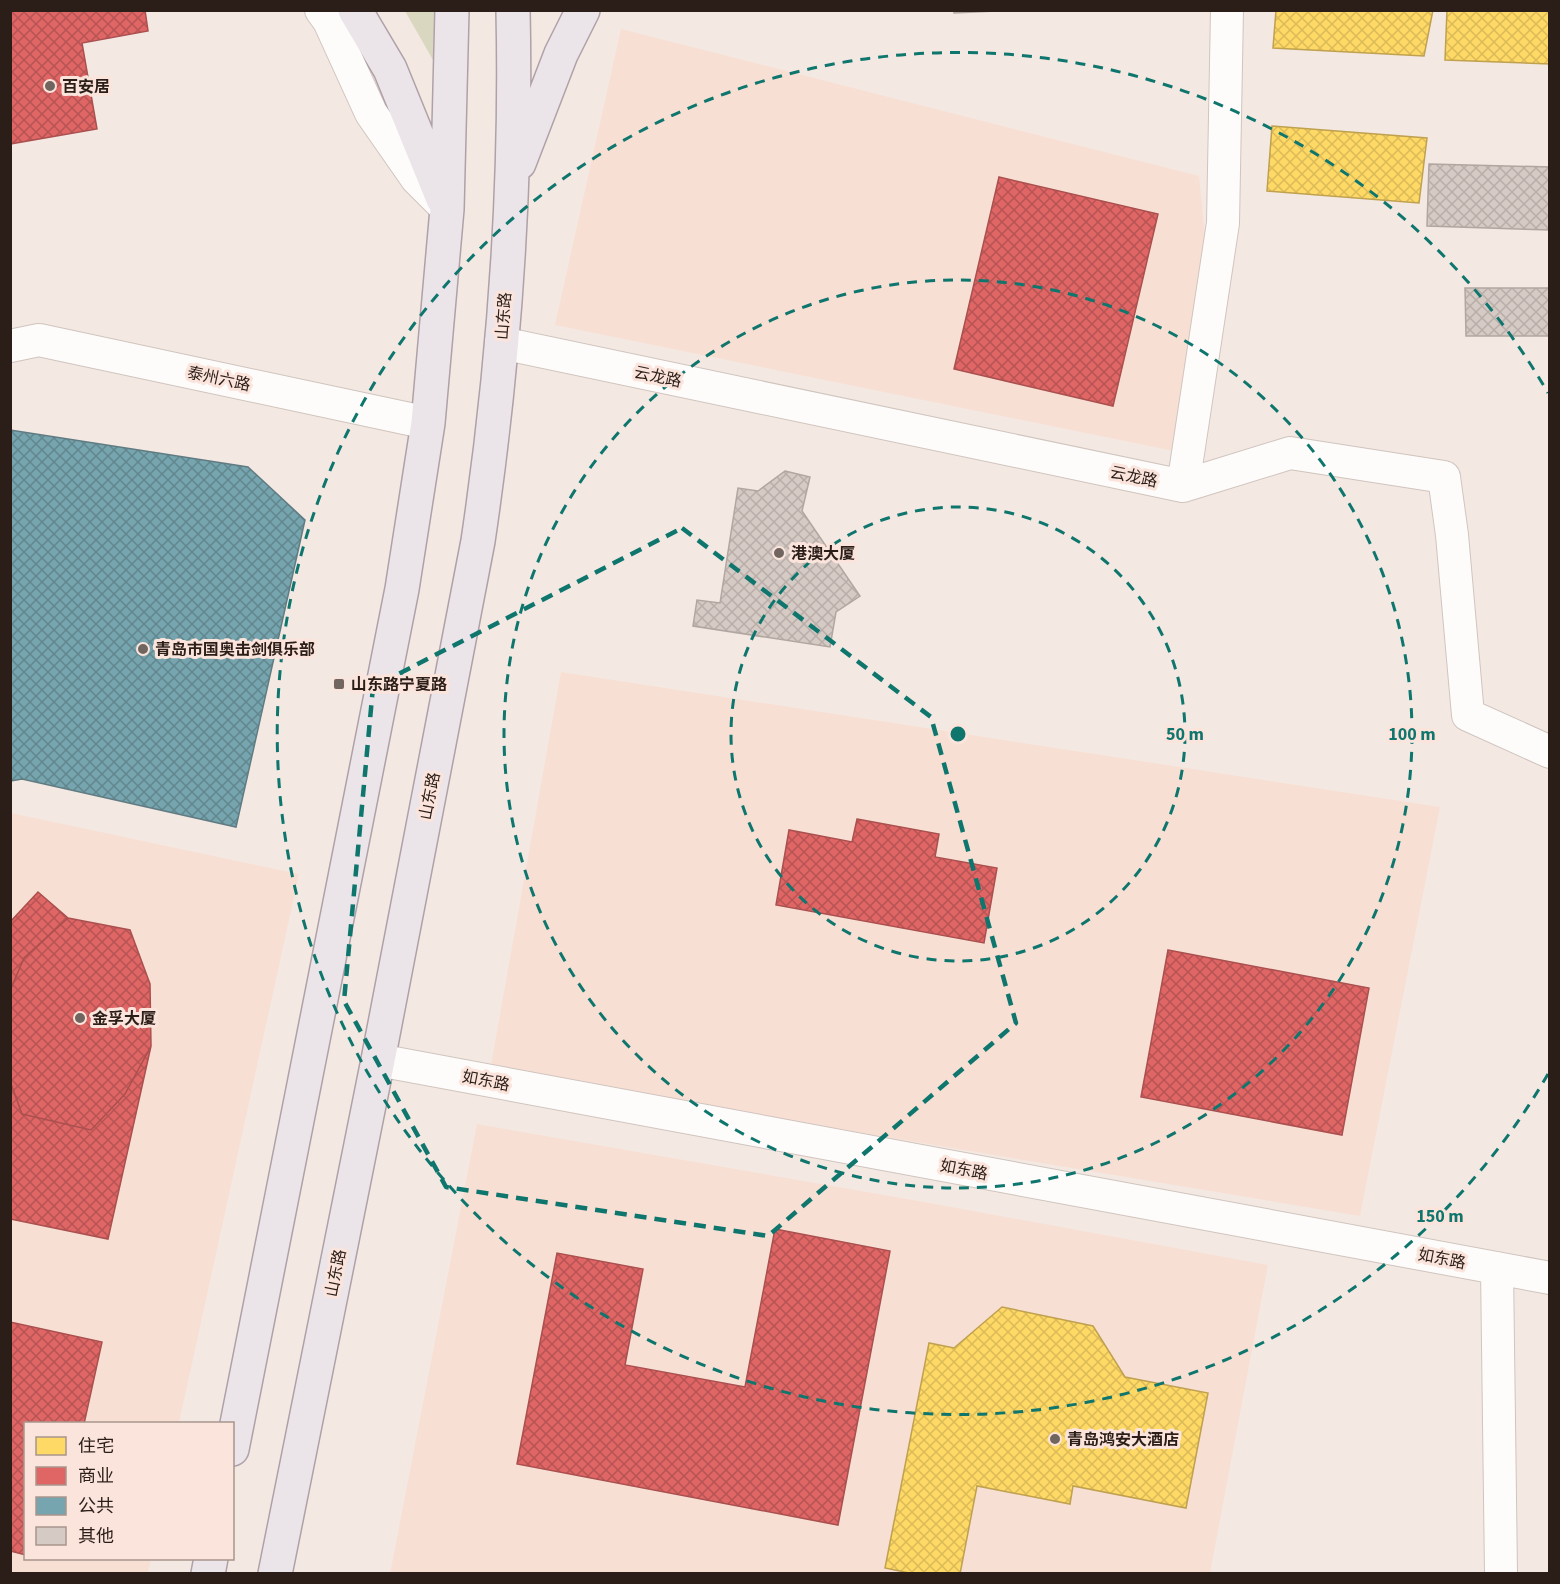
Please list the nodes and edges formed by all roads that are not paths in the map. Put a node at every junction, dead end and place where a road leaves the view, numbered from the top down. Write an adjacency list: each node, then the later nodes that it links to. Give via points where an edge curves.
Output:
1 (321, 10): 8 (street, via 371,113 417,178)
2 (355, 10): 8 (main road, via 390,69)
3 (452, 10): 8 (main road)
4 (513, 10): 7 (main road, 山东路)
5 (583, 10): 7 (main road, via 561,54)
6 (1227, 10): 12 (street, via 1223,223)
7 (512, 181): 9 (main road, 山东路)
8 (447, 209): 11 (main road)
9 (501, 343): 12 (street, 云龙路); 14 (main road, 山东路, via 491,459 478,541)
10 (10, 346): 11 (street, 泰州六路, via 39,340)
11 (428, 423): 17 (main road, via 400,600)
12 (1183, 486): 13 (street, 云龙路, via 1290,453 1444,477 1468,715)
13 (1550, 752)
14 (378, 1060): 15 (street, 如东路); 18 (main road, 山东路)
15 (1497, 1268): 16 (street, 如东路); 19 (street)
16 (1550, 1278)
17 (234, 1439)
18 (275, 1574)
19 (1501, 1574)

